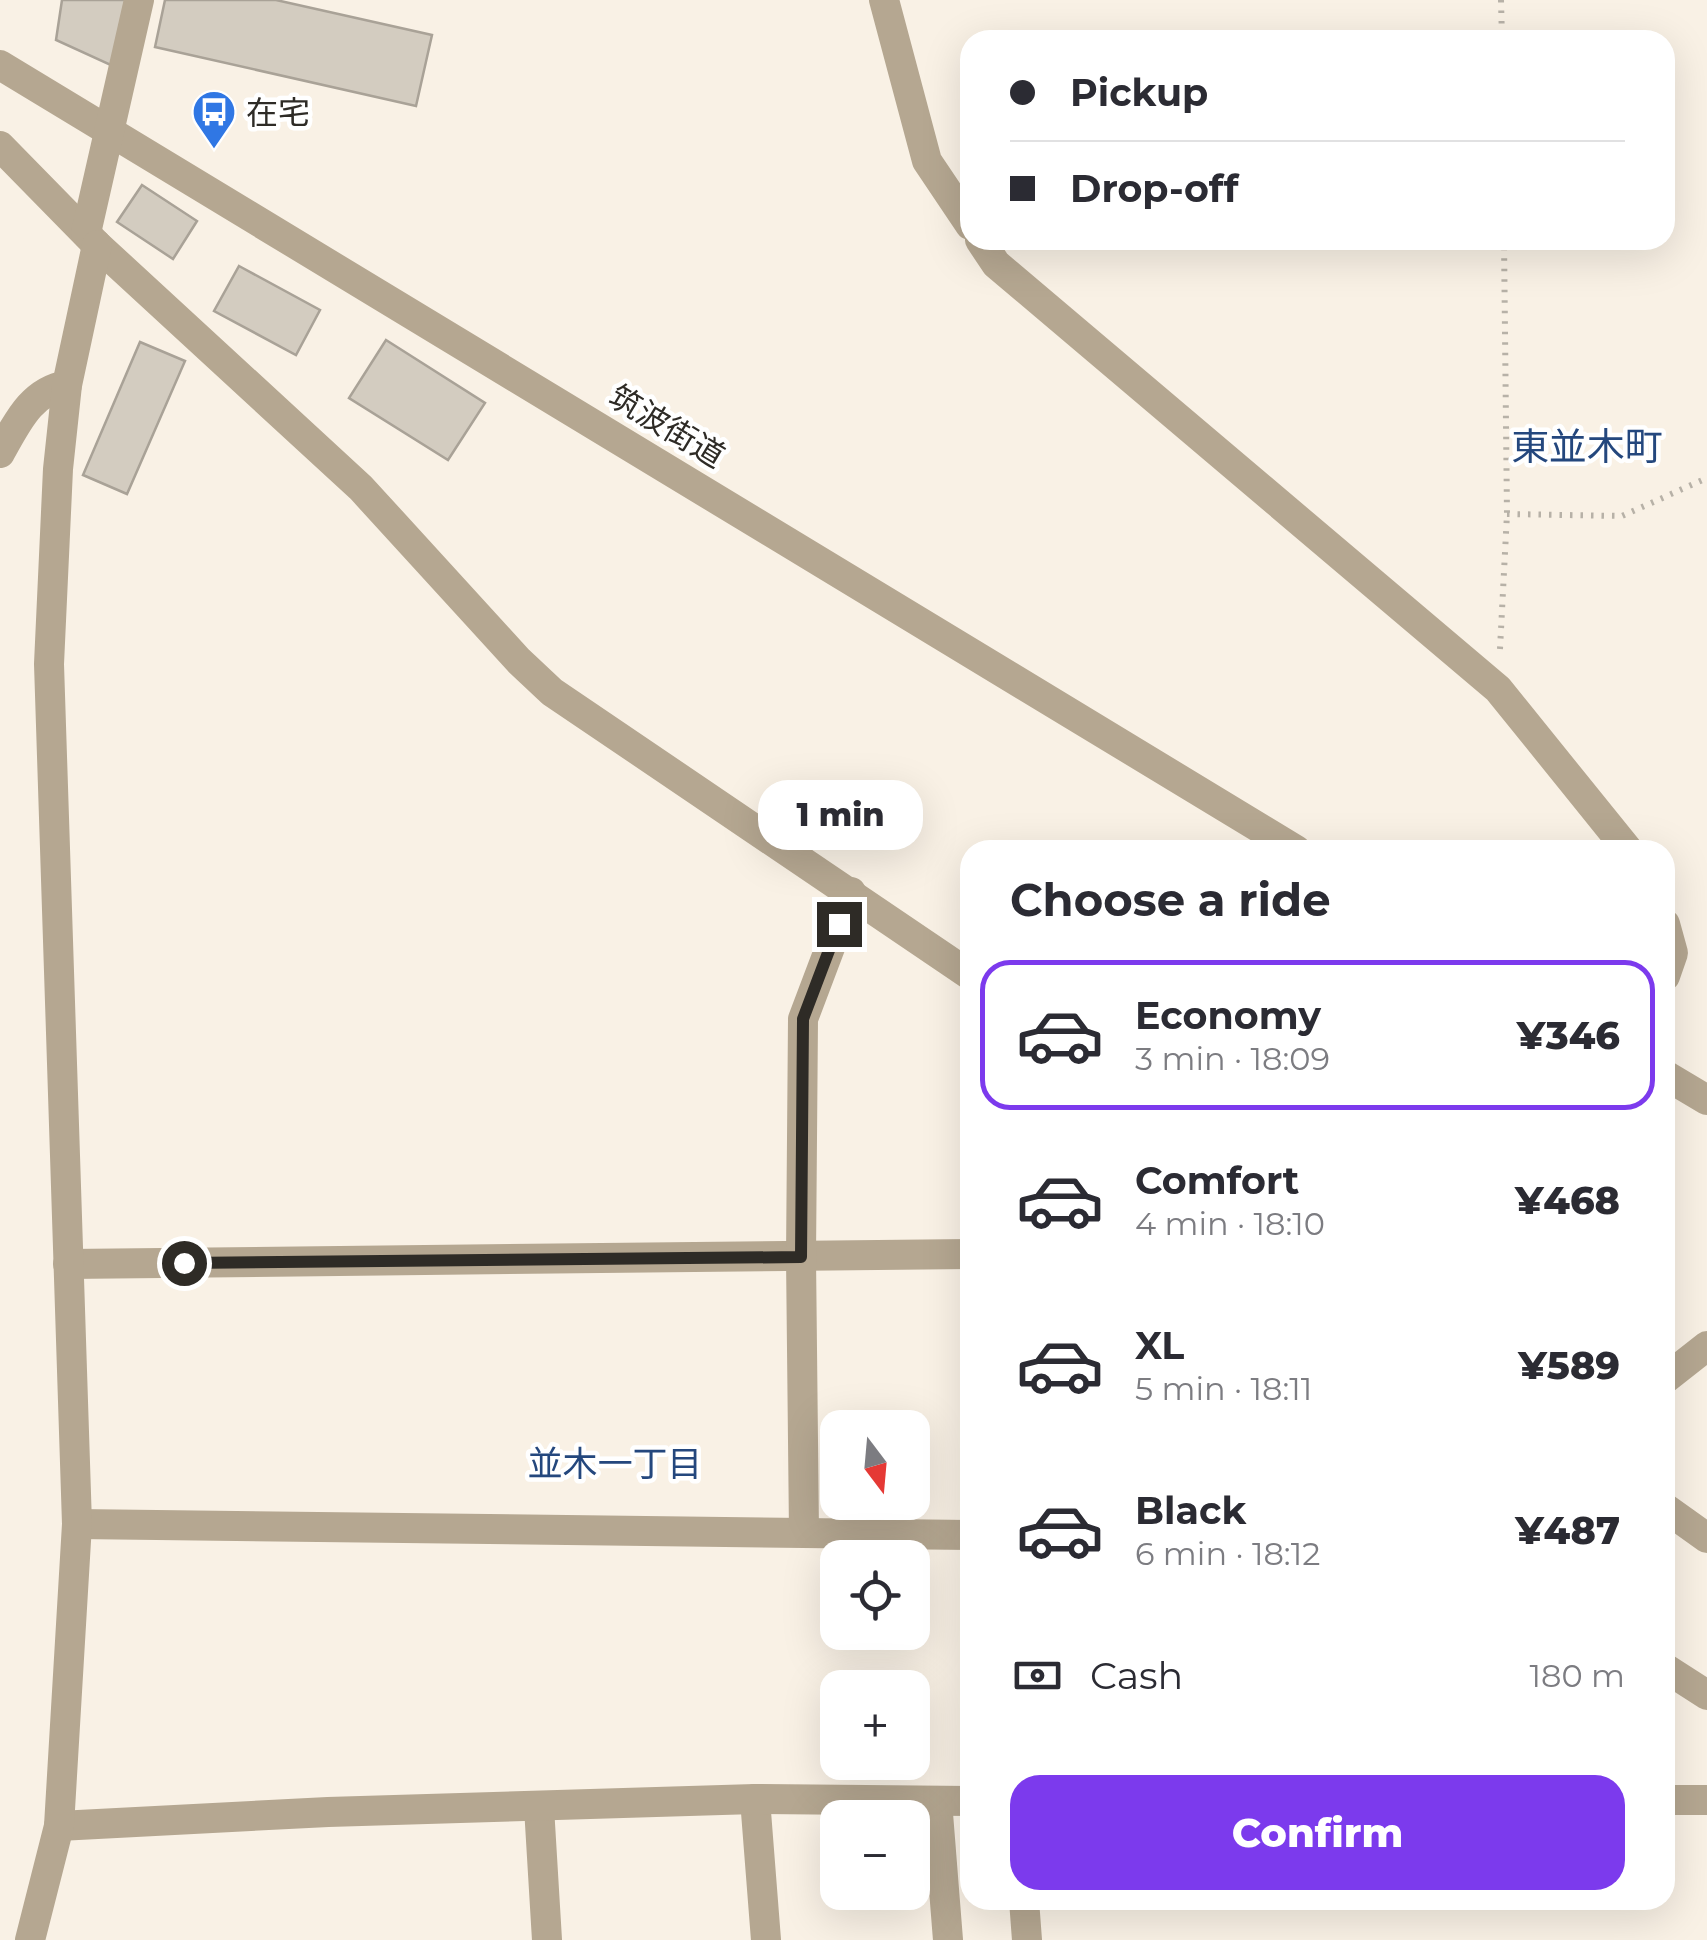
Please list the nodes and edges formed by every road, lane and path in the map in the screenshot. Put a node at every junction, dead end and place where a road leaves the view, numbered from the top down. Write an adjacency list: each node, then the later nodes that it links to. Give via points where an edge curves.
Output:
1 (139, 0): 6 (street)
2 (884, 0): 8 (street, via 927,161)
3 (1501, 0): 4 (path)
4 (1502, 30)
5 (0, 66): 6 (street, 筑波街道)
6 (109, 129): 9 (street); 17 (street, 筑波街道)
7 (0, 146): 9 (street)
8 (960, 210)
9 (92, 239): 12 (street); 19 (street, via 361,488 552,692)
10 (987, 250): 16 (street)
11 (1504, 250): 15 (path)
12 (67, 386): 13 (street, via 47,388 22,413); 25 (street, via 49,664)
13 (0, 452)
14 (1707, 478): 15 (path, via 1622,516)
15 (1507, 514): 16 (path)
16 (1498, 689): 18 (street)
17 (1280, 840)
18 (1620, 840)
19 (851, 892): 20 (street); 24 (street, via 803,1019)
20 (960, 967)
21 (1675, 1081): 22 (street)
22 (1707, 1100)
23 (960, 1254): 24 (street)
24 (801, 1257): 25 (street); 30 (street)
25 (68, 1264): 29 (street)
26 (1707, 1346): 27 (street)
27 (1675, 1371)
28 (1675, 1515): 32 (street)
29 (77, 1524): 30 (street); 41 (street)
30 (804, 1532): 31 (street)
31 (960, 1535)
32 (1707, 1538)
33 (1675, 1674): 34 (street)
34 (1707, 1695)
35 (754, 1799): 38 (street); 40 (street); 45 (street)
36 (1675, 1800): 37 (street)
37 (1707, 1800)
38 (937, 1801): 39 (street); 46 (street)
39 (960, 1802)
40 (539, 1807): 41 (street); 44 (street)
41 (59, 1826): 43 (street)
42 (1025, 1910): 47 (street)
43 (30, 1940)
44 (547, 1940)
45 (766, 1940)
46 (948, 1940)
47 (1027, 1940)

